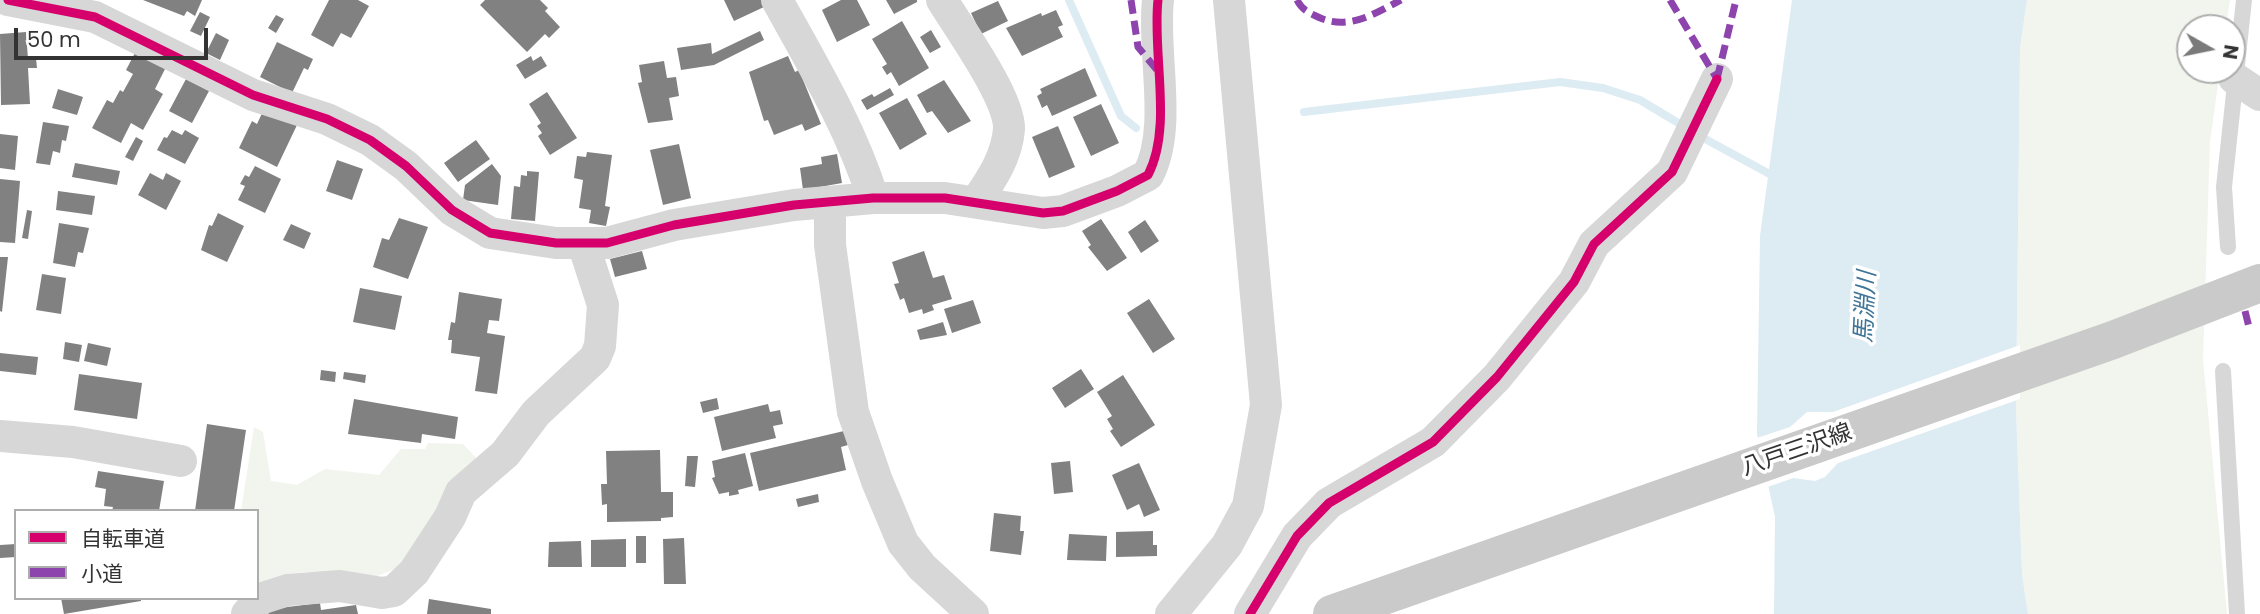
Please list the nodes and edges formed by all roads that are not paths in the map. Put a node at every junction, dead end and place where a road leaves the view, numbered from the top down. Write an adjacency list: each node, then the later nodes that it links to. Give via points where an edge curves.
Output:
1 (8, 0): 13 (street, via 94,17 253,94 338,124 370,140 406,166 452,210 490,233)
2 (777, 0): 10 (street, via 837,109)
3 (942, 0): 11 (street, via 1002,100 1009,127 1005,152)
4 (1158, 0): 11 (street, via 1158,145 1148,175 1063,211 1043,213)
5 (1229, 0): 23 (street, via 1266,405 1248,506 1227,545)
6 (1717, 79): 24 (street, via 1672,173 1594,244 1574,282 1497,377 1433,442 1329,503 1297,536)
7 (2233, 84): 14 (lane, via 2224,187)
8 (2243, 84): 9 (street)
9 (2260, 95)
10 (873, 198): 11 (street); 12 (street)
11 (976, 202)
12 (830, 205): 13 (street, via 794,205 674,225 607,243); 22 (street, via 830,246 853,412 873,470 903,543)
13 (583, 243): 19 (street, via 603,305 595,358 537,413 505,454 461,492 414,572 394,591 340,586 288,590)
14 (2228, 247)
15 (2260, 283): 25 (main road, 八戸三沢線, via 2113,340)
16 (2223, 371): 26 (lane)
17 (0, 436): 18 (street, via 73,442)
18 (181, 461)
19 (259, 599)
20 (258, 600): 21 (street)
21 (247, 614)
22 (973, 614)
23 (1171, 614)
24 (1250, 614)
25 (1332, 614)
26 (2237, 614)

